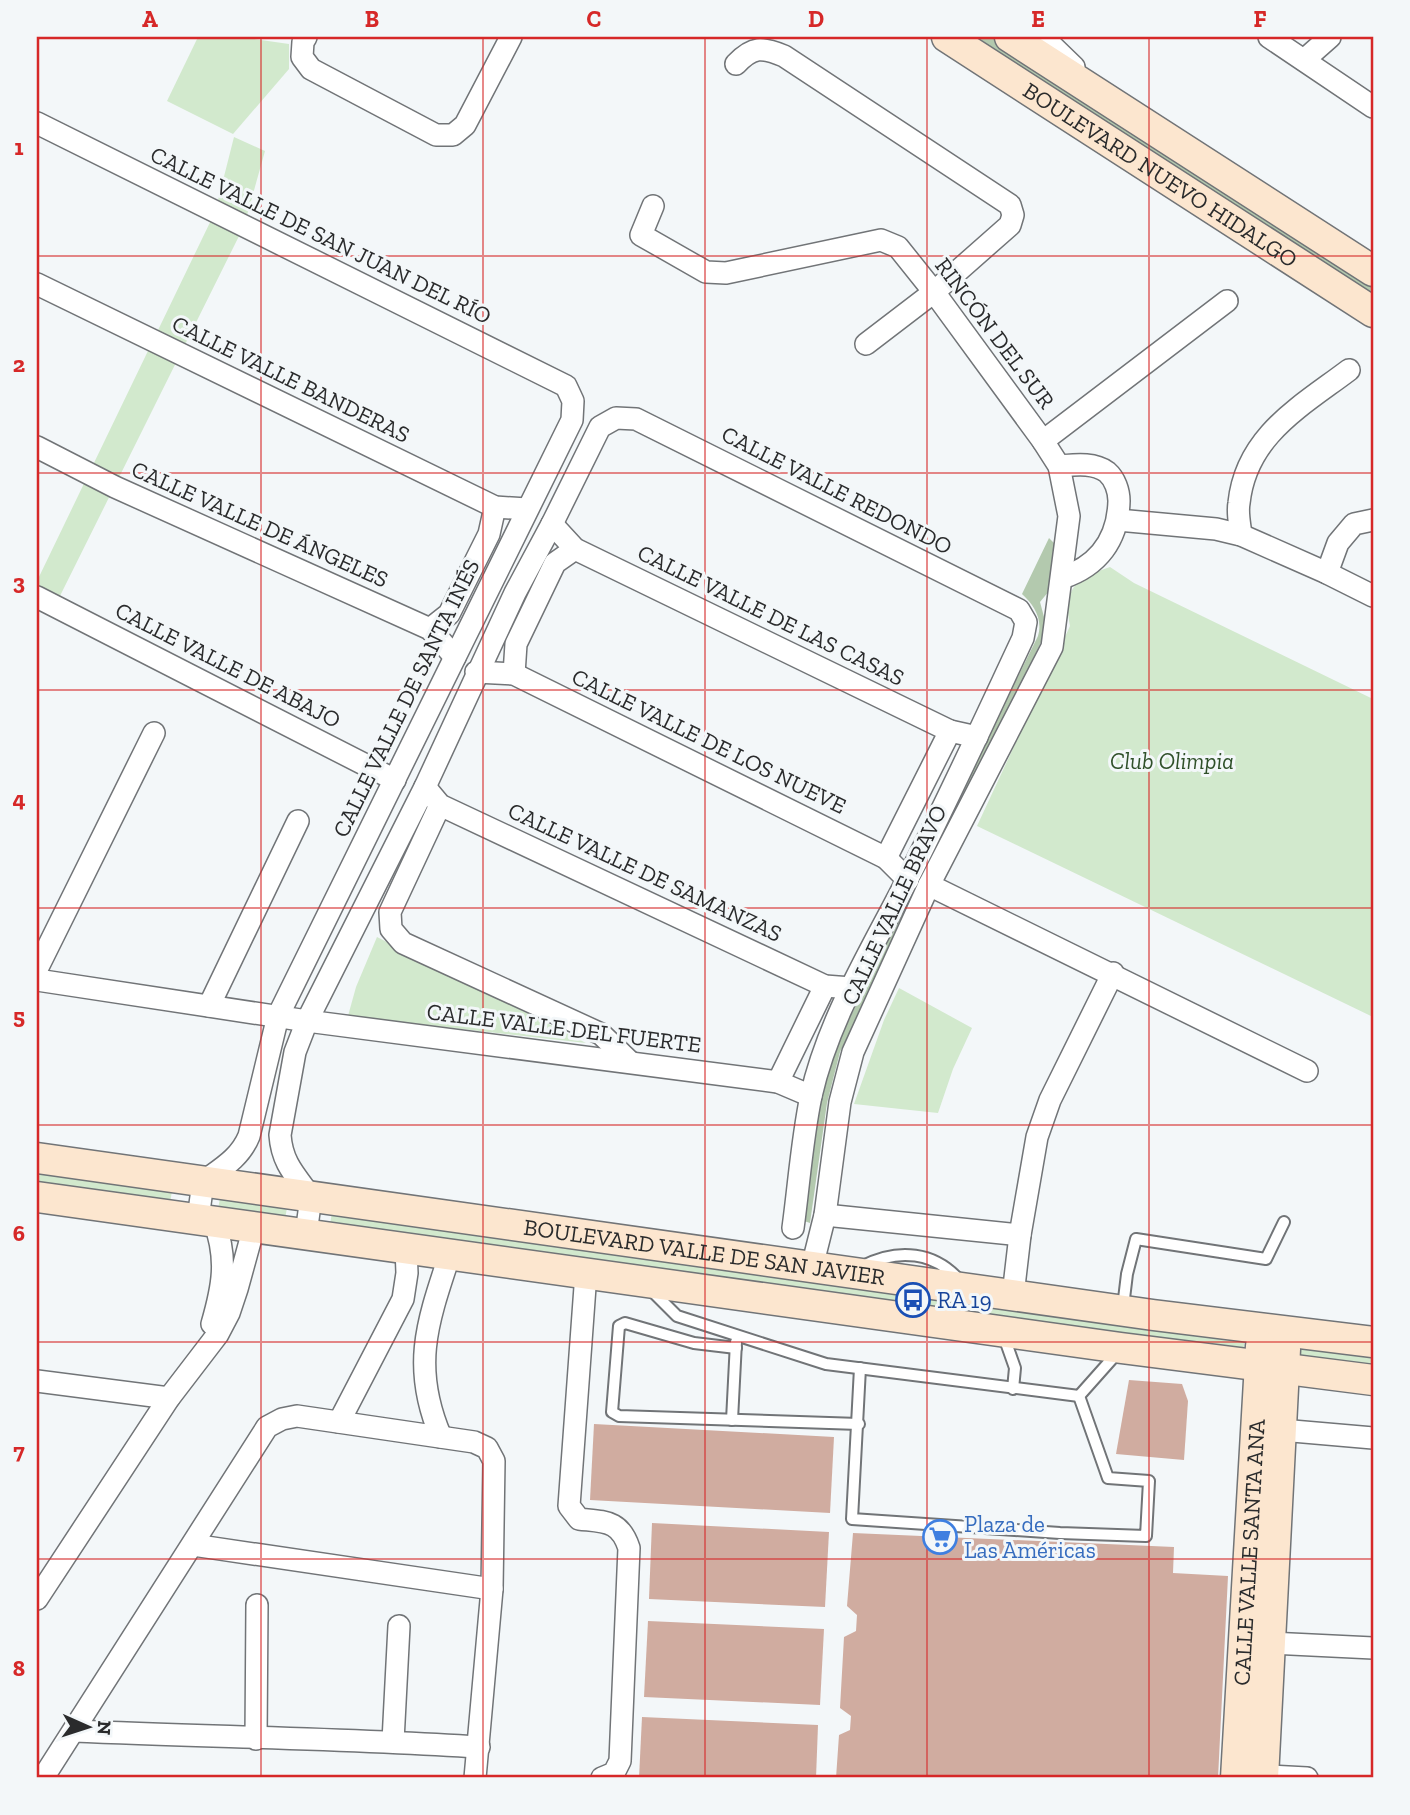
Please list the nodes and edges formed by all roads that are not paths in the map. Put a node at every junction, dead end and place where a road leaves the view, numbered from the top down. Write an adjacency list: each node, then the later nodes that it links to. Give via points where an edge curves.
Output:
1 (306, 37): 2 (street, via 302,57 311,69 436,135 453,135 466,125)
2 (511, 37)
3 (947, 37): 18 (main road, BOULEVARD NUEVO HIDALGO)
4 (1010, 37): 10 (main road, BOULEVARD NUEVO HIDALGO)
5 (1043, 37): 10 (street)
6 (1330, 37): 8 (street)
7 (1281, 40): 8 (street)
8 (1304, 60): 11 (street)
9 (736, 64): 16 (street, via 747,52 765,49 784,56 1010,205 1010,225)
10 (1105, 98): 14 (main road, BOULEVARD NUEVO HIDALGO)
11 (1373, 107)
12 (37, 123): 21 (street, CALLE VALLE DE SAN JUAN DEL RÍO, via 566,386)
13 (653, 206): 16 (street, RINCÓN DEL SUR, via 641,235 706,272 726,273 881,240 898,247)
14 (1373, 271)
15 (37, 284): 25 (street, CALLE VALLE BANDERAS)
16 (934, 292): 19 (street); 22 (street, RINCÓN DEL SUR)
17 (1227, 301): 22 (street)
18 (1373, 312)
19 (866, 344)
20 (1349, 370): 31 (street, via 1277,425 1257,448 1244,475 1238,505)
21 (573, 401): 26 (street, CALLE VALLE DE SANTA INÉS, via 572,420)
22 (1043, 441): 24 (street, RINCÓN DEL SUR)
23 (37, 447): 40 (street, CALLE VALLE DE ÁNGELES)
24 (1059, 466): 27 (street, RINCÓN DEL SUR); 28 (street, via 1086,464 1107,472 1119,490)
25 (495, 507): 26 (street, CALLE VALLE BANDERAS); 40 (street, via 489,534 449,614)
26 (527, 509): 35 (street, CALLE VALLE DE SANTA INÉS)
27 (1069, 516): 34 (street, CALLE VALLE BRAVO)
28 (1118, 520): 31 (street, via 1216,528); 34 (street, via 1110,543 1082,572)
29 (1373, 520): 33 (street, via 1354,524 1338,543)
30 (552, 524): 32 (street, CALLE VALLE DE LAS CASAS); 36 (street); 39 (street, CALLE VALLE REDONDO, via 600,427 617,418 636,419 1019,610)
31 (1241, 535): 33 (street)
32 (575, 549): 43 (street, via 555,563 516,643); 44 (street, CALLE VALLE DE LAS CASAS)
33 (1327, 573): 37 (street)
34 (1062, 578): 53 (street, CALLE VALLE BRAVO, via 1052,647)
35 (493, 581): 36 (street); 41 (street, CALLE VALLE DE SANTA INÉS)
36 (515, 593): 42 (street)
37 (1373, 596)
38 (43, 604): 47 (street, CALLE VALLE DE ABAJO)
39 (1026, 622): 46 (street, CALLE VALLE BRAVO, via 1023,638)
40 (430, 629): 41 (street, CALLE VALLE DE ÁNGELES)
41 (455, 657): 47 (street, CALLE VALLE DE SANTA INÉS)
42 (476, 672): 43 (street, CALLE VALLE DE LOS NUEVE); 48 (street)
43 (514, 674): 51 (street, CALLE VALLE DE LOS NUEVE)
44 (950, 731): 46 (street, CALLE VALLE DE LAS CASAS); 51 (street)
45 (154, 733): 54 (street)
46 (977, 737): 52 (street, CALLE VALLE BRAVO)
47 (395, 780): 60 (street, CALLE VALLE DE SANTA INÉS)
48 (425, 787): 49 (street, CALLE VALLE DE SAMANZAS); 61 (street)
49 (440, 805): 57 (street, CALLE VALLE DE SAMANZAS); 62 (street, via 390,912 391,929 403,943 601,1034)
50 (298, 821): 59 (street)
51 (887, 858): 52 (street, CALLE VALLE DE LOS NUEVE)
52 (908, 880): 58 (street, CALLE VALLE BRAVO)
53 (929, 885): 55 (street); 70 (street, CALLE VALLE BRAVO, via 853,1052 840,1102)
54 (37, 969)
55 (1113, 974): 63 (street); 76 (street, via 1045,1112)
56 (37, 980): 59 (street, CALLE VALLE DEL FUERTE)
57 (825, 986): 58 (street, CALLE VALLE DE SAMANZAS); 64 (street)
58 (851, 988): 65 (street, CALLE VALLE BRAVO)
59 (209, 1006): 60 (street, CALLE VALLE DEL FUERTE)
60 (278, 1016): 61 (street, CALLE VALLE DEL FUERTE); 67 (street, CALLE VALLE DE SANTA INÉS, via 249,1136 235,1159)
61 (307, 1021): 62 (street, CALLE VALLE DEL FUERTE); 69 (street, via 295,1052 280,1135 283,1158)
62 (630, 1062): 64 (street, CALLE VALLE DEL FUERTE)
63 (1307, 1071)
64 (778, 1082): 65 (street, CALLE VALLE DEL FUERTE)
65 (811, 1096): 74 (street, CALLE VALLE BRAVO)
66 (37, 1158): 67 (main road, BOULEVARD VALLE DE SAN JAVIER)
67 (203, 1182): 69 (main road, BOULEVARD VALLE DE SAN JAVIER); 71 (street)
68 (37, 1197): 71 (main road, BOULEVARD VALLE DE SAN JAVIER)
69 (311, 1197): 75 (street); 79 (main road, BOULEVARD VALLE DE SAN JAVIER)
70 (825, 1215): 76 (street); 79 (street, CALLE VALLE BRAVO)
71 (206, 1220): 73 (main road, BOULEVARD VALLE DE SAN JAVIER); 91 (street, via 222,1245 224,1270)
72 (1284, 1222): 84 (lane, via 1266,1259 1136,1239)
73 (254, 1227): 75 (main road, BOULEVARD VALLE DE SAN JAVIER); 91 (street, via 229,1312)
74 (793, 1227)
75 (306, 1234): 77 (main road, BOULEVARD VALLE DE SAN JAVIER)
76 (1020, 1235): 83 (street)
77 (406, 1248): 78 (main road, BOULEVARD VALLE DE SAN JAVIER); 100 (street, via 403,1299)
78 (450, 1254): 80 (main road, BOULEVARD VALLE DE SAN JAVIER); 103 (street, via 423,1359 430,1411)
79 (812, 1267): 82 (main road, BOULEVARD VALLE DE SAN JAVIER)
80 (586, 1273): 81 (main road, BOULEVARD VALLE DE SAN JAVIER); 116 (street, via 569,1506 579,1519 610,1523 624,1532 629,1548 620,1761)
81 (642, 1281): 85 (main road, BOULEVARD VALLE DE SAN JAVIER); 88 (lane, via 677,1316)
82 (972, 1289): 83 (main road, BOULEVARD VALLE DE SAN JAVIER); 85 (main road)
83 (1013, 1295): 84 (main road, BOULEVARD VALLE DE SAN JAVIER)
84 (1122, 1311): 86 (main road, BOULEVARD VALLE DE SAN JAVIER)
85 (970, 1327): 87 (main road, BOULEVARD VALLE DE SAN JAVIER)
86 (1274, 1330): 89 (main road, BOULEVARD VALLE DE SAN JAVIER); 93 (main road, CALLE VALLE SANTA ANA)
87 (1002, 1331): 90 (main road, BOULEVARD VALLE DE SAN JAVIER); 96 (lane, via 1015,1368)
88 (736, 1342): 92 (lane); 99 (lane); 99 (lane, via 694,1343 625,1323 619,1326 612,1412 619,1416)
89 (1373, 1342)
90 (1121, 1348): 93 (main road, BOULEVARD VALLE DE SAN JAVIER); 97 (lane)
91 (202, 1352): 98 (street)
92 (860, 1368): 96 (lane); 101 (lane)
93 (1272, 1368): 94 (main road, BOULEVARD VALLE DE SAN JAVIER); 102 (main road, CALLE VALLE SANTA ANA); 109 (main road, CALLE VALLE SANTA ANA)
94 (1373, 1380)
95 (37, 1381): 98 (street)
96 (1013, 1389): 97 (lane)
97 (1079, 1396): 101 (lane, via 1108,1478 1149,1481 1146,1536 852,1519)
98 (169, 1398): 107 (street)
99 (732, 1420): 101 (lane)
100 (339, 1422): 103 (street); 105 (street, via 297,1416 267,1427)
101 (859, 1424)
102 (1281, 1430): 104 (street); 109 (main road, CALLE VALLE SANTA ANA)
103 (441, 1437): 106 (street, via 474,1442 487,1448 494,1461)
104 (1373, 1438)
105 (193, 1545): 106 (street); 112 (street)
106 (492, 1588): 115 (street)
107 (37, 1600)
108 (257, 1605): 113 (street)
109 (1262, 1623): 111 (street); 117 (main road, CALLE VALLE SANTA ANA)
110 (399, 1626): 114 (street)
111 (1373, 1647)
112 (74, 1731): 113 (street); 118 (street)
113 (256, 1739): 114 (street)
114 (393, 1741): 115 (street)
115 (479, 1747): 119 (street)
116 (610, 1776)
117 (1249, 1776): 120 (street)
118 (43, 1778)
119 (475, 1778)
120 (1307, 1778)

